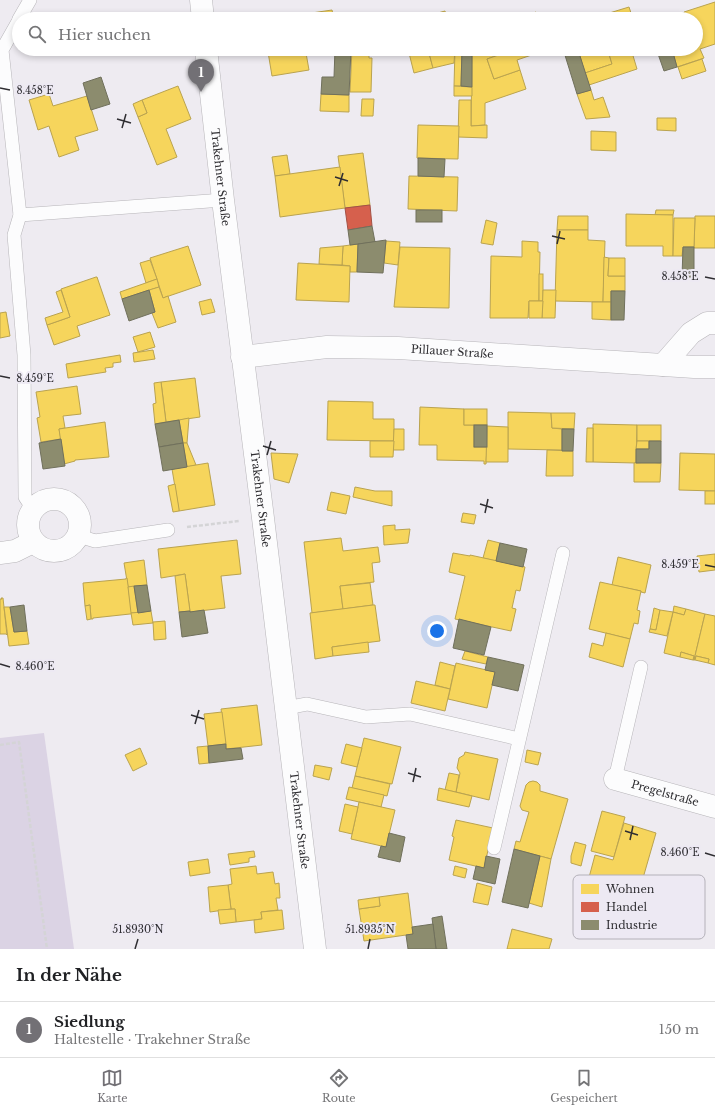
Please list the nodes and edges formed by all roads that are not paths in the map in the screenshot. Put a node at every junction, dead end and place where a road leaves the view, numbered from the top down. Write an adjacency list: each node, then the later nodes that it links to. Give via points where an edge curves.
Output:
1 (30, 0): 3 (lane)
2 (201, 0): 4 (street)
3 (23, 12)
4 (202, 12)
5 (12, 32): 8 (lane, via 2,50)
6 (207, 56): 7 (street, Trakehner Straße)
7 (223, 200): 8 (lane); 10 (street, Trakehner Straße)
8 (20, 215): 13 (lane, via 14,235 24,355 25,497)
9 (715, 323): 11 (street, via 707,323 691,333)
10 (242, 357): 11 (street, Pillauer Straße, via 327,347 390,348); 20 (street, Trakehner Straße)
11 (663, 365): 12 (street, Pillauer Straße)
12 (715, 367)
13 (33, 509): 15 (street, via 43,501 56,499 68,502 77,511 81,523); 16 (street, via 28,519 28,532)
14 (168, 530): 15 (lane, via 95,541)
15 (79, 536): 16 (street, via 71,547 58,552 44,550)
16 (33, 542): 17 (street, via 15,551)
17 (0, 553)
18 (563, 554): 21 (lane)
19 (641, 667): 22 (lane)
20 (286, 708): 21 (lane, via 307,704 366,717 410,714); 25 (street, Trakehner Straße)
21 (519, 739): 24 (lane)
22 (615, 779): 23 (street, Pregelstraße)
23 (715, 807)
24 (494, 848)
25 (315, 949)

